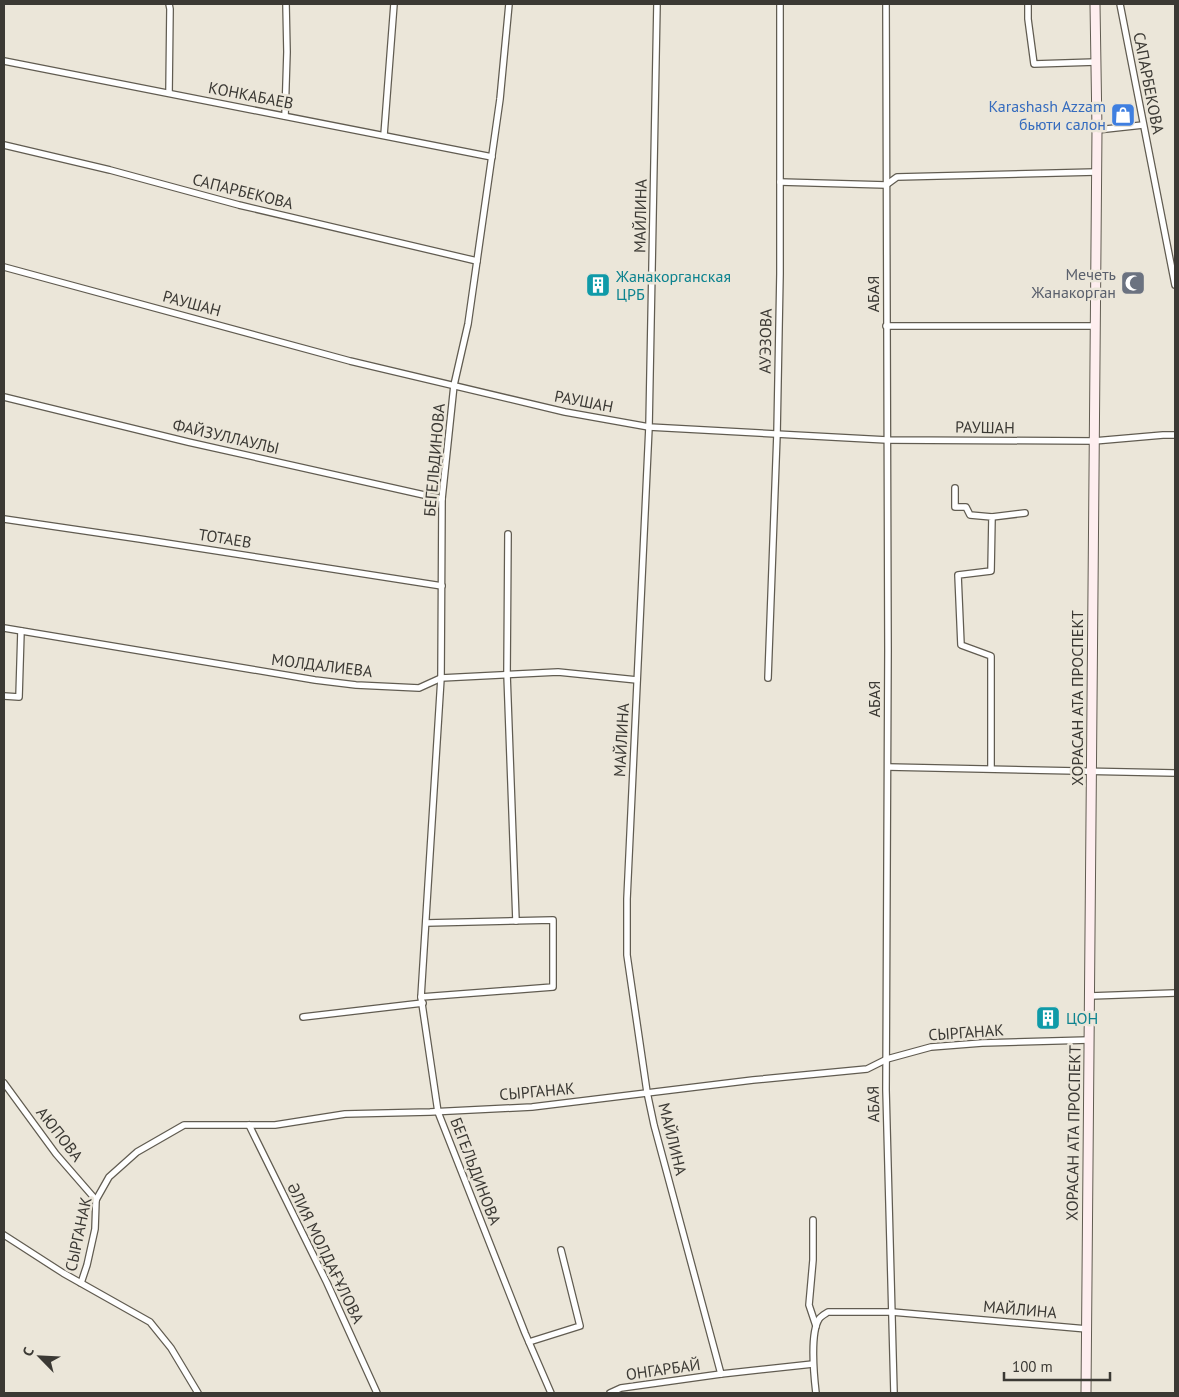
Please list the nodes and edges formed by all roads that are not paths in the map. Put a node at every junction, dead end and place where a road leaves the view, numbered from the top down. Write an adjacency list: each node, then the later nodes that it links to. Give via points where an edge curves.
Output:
1 (169, 4): 13 (street)
2 (286, 4): 14 (street)
3 (394, 4): 17 (street)
4 (509, 4): 19 (street, БЕГЕЛЬДИНОВА)
5 (657, 4): 30 (street, МАЙЛИНА)
6 (780, 4): 21 (street, АУЭЗОВА)
7 (886, 4): 22 (street, АБАЯ)
8 (1028, 4): 12 (street, via 1034,64)
9 (1096, 4): 12 (main road, ХОРАСАН АТА ПРОСПЕКТ)
10 (1120, 4): 15 (street, САПАРБЕКОВА)
11 (4, 61): 13 (street, КОНКАБАЕВ)
12 (1096, 62): 16 (main road, ХОРАСАН АТА ПРОСПЕКТ)
13 (168, 93): 14 (street, КОНКАБАЕВ)
14 (285, 116): 17 (street, КОНКАБАЕВ)
15 (1143, 125): 16 (street); 25 (street, САПАРБЕКОВА)
16 (1097, 130): 20 (main road, ХОРАСАН АТА ПРОСПЕКТ)
17 (384, 136): 19 (street, КОНКАБАЕВ)
18 (4, 145): 23 (street, САПАРБЕКОВА, via 240,206)
19 (492, 157): 23 (street, БЕГЕЛЬДИНОВА)
20 (1096, 172): 22 (street, via 898,177); 27 (main road, ХОРАСАН АТА ПРОСПЕКТ)
21 (780, 182): 22 (street); 31 (street, АУЭЗОВА)
22 (886, 186): 26 (street, АБАЯ)
23 (477, 261): 28 (street, БЕГЕЛЬДИНОВА, via 468,324)
24 (4, 267): 28 (street, РАУШАН)
25 (1175, 285)
26 (886, 326): 27 (street); 33 (street, АБАЯ)
27 (1095, 326): 34 (main road, ХОРАСАН АТА ПРОСПЕКТ)
28 (454, 386): 30 (street, РАУШАН, via 565,412); 36 (street, БЕГЕЛЬДИНОВА)
29 (4, 397): 36 (street, ФАЙЗУЛЛАУЛЫ)
30 (649, 427): 31 (street, РАУШАН); 47 (street, МАЙЛИНА)
31 (777, 434): 33 (street, РАУШАН); 46 (street, АУЭЗОВА)
32 (1175, 435): 34 (street, РАУШАН)
33 (887, 440): 34 (street, РАУШАН); 49 (street, АБАЯ)
34 (1094, 441): 51 (main road, ХОРАСАН АТА ПРОСПЕКТ)
35 (955, 488): 38 (street, via 955,507 966,507 970,515)
36 (442, 499): 41 (street, БЕГЕЛЬДИНОВА)
37 (1025, 513): 38 (street)
38 (992, 516): 50 (street, via 991,571 958,575 961,645 991,656)
39 (4, 519): 41 (street, ТОТАЕВ)
40 (508, 534): 44 (street)
41 (442, 586): 45 (street, БЕГЕЛЬДИНОВА)
42 (4, 628): 43 (street, МОЛДАЛИЕВА)
43 (21, 631): 45 (street, МОЛДАЛИЕВА, via 356,685 419,688); 48 (street, via 19,696)
44 (507, 674): 45 (street, МОЛДАЛИЕВА); 47 (street, МОЛДАЛИЕВА, via 558,672); 53 (street)
45 (441, 678): 54 (street, БЕГЕЛЬДИНОВА)
46 (768, 678)
47 (637, 680): 62 (street, МАЙЛИНА, via 627,899 628,955)
48 (4, 696)
49 (888, 767): 50 (street); 60 (street, АБАЯ)
50 (991, 768): 51 (street)
51 (1092, 770): 52 (street); 56 (main road, ХОРАСАН АТА ПРОСПЕКТ)
52 (1175, 773)
53 (516, 921): 54 (street); 57 (street, via 553,920 553,987)
54 (426, 923): 57 (street, БЕГЕЛЬДИНОВА)
55 (1175, 993): 56 (street)
56 (1090, 996): 59 (main road, ХОРАСАН АТА ПРОСПЕКТ)
57 (422, 1000): 58 (street); 63 (street, БЕГЕЛЬДИНОВА)
58 (303, 1017)
59 (1089, 1040): 60 (street, СЫРГАНАК, via 931,1047); 72 (main road, ХОРАСАН АТА ПРОСПЕКТ)
60 (886, 1059): 62 (street, СЫРГАНАК, via 868,1069); 70 (street, АБАЯ)
61 (4, 1083): 65 (street, АЮПОВА, via 56,1154)
62 (647, 1092): 63 (street, СЫРГАНАК, via 532,1107); 75 (street, МАЙЛИНА)
63 (438, 1112): 64 (street, СЫРГАНАК, via 345,1114 275,1125); 73 (street, БЕГЕЛЬДИНОВА)
64 (249, 1125): 65 (street, СЫРГАНАК, via 184,1126 137,1152 109,1177); 77 (street, ӘЛИЯ МОЛДАҒҰЛОВА)
65 (96, 1200): 69 (street, СЫРГАНАК, via 95,1229)
66 (812, 1220): 71 (street, via 809,1305)
67 (4, 1235): 69 (street)
68 (561, 1250): 73 (street, via 580,1326)
69 (81, 1283): 76 (street, via 150,1322 171,1348)
70 (892, 1312): 71 (street, МАЙЛИНА, via 828,1312 820,1317); 72 (street, МАЙЛИНА); 81 (street, АБАЯ)
71 (816, 1326): 74 (street)
72 (1086, 1329): 82 (main road, ХОРАСАН АТА ПРОСПЕКТ)
73 (529, 1342): 78 (street, БЕГЕЛЬДИНОВА)
74 (813, 1364): 75 (street); 80 (street)
75 (721, 1374): 79 (street, ОНГАРБАЙ, via 621,1388)
76 (198, 1393)
77 (377, 1393)
78 (551, 1393)
79 (610, 1393)
80 (816, 1393)
81 (894, 1393)
82 (1086, 1393)

